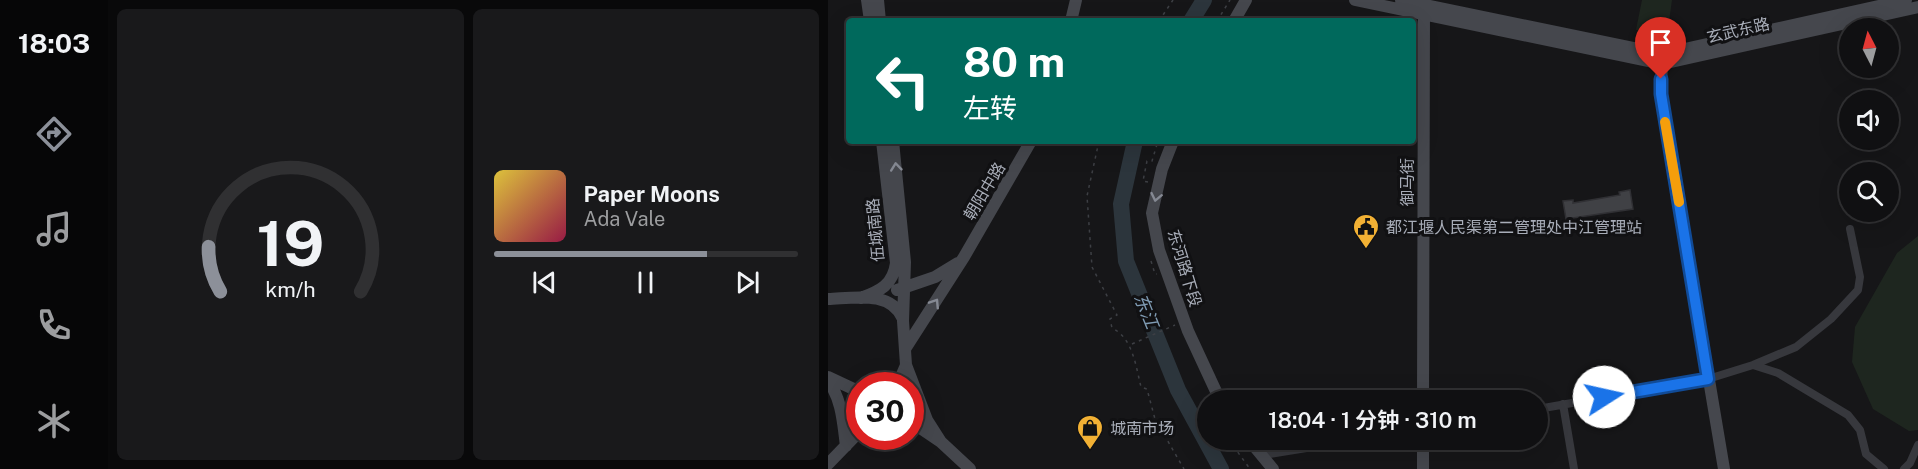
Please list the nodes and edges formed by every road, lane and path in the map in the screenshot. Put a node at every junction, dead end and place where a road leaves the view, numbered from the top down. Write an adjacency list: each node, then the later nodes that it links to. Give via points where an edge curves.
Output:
1 (867, 0): 12 (street)
2 (878, 0): 13 (street)
3 (1076, 0): 14 (street)
4 (1173, 0): 15 (path)
5 (1230, 0): 16 (path)
6 (1246, 0): 17 (street)
7 (1355, 0): 10 (street)
8 (1401, 0): 10 (street)
9 (1906, 0): 18 (street, 玄武东路)
10 (1424, 6): 18 (street, 玄武东路); 40 (street, 御马街)
11 (1918, 7): 18 (street, 玄武东路)
12 (870, 18)
13 (880, 18)
14 (1072, 18)
15 (1161, 18)
16 (1219, 18)
17 (1236, 18)
18 (1662, 59): 37 (street, via 1661,94)
19 (882, 144): 27 (street, 伍城南路, via 895,272 883,289)
20 (893, 144): 26 (street, 伍城南路, one-way to 20, via 905,262)
21 (1029, 144): 25 (street, 朝阳中路)
22 (1098, 144): 54 (path, via 1087,196 1092,267 1117,315 1110,318 1112,328 1124,337 1134,356 1141,387 1147,389 1155,419)
23 (1172, 144): 39 (street, 东河路下段, one-way to 39, via 1152,213 1159,250 1188,331)
24 (1850, 229): 34 (street, via 1860,277 1858,291 1796,347)
25 (964, 257): 26 (street, via 935,278); 32 (street, 朝阳中路, one-way to 25)
26 (903, 288): 27 (street); 29 (street, 伍城南路)
27 (861, 298): 28 (street); 29 (street, via 896,306)
28 (828, 299)
29 (903, 321): 32 (street, 伍城南路)
30 (1179, 324): 31 (path)
31 (1132, 344)
32 (905, 349): 33 (street, 伍城南路)
33 (906, 365): 35 (street); 44 (street, via 927,420)
34 (1754, 365): 37 (street); 60 (street, via 1778,373 1848,415 1860,430 1866,454)
35 (903, 372)
36 (828, 379): 38 (street); 46 (street, via 839,403)
37 (1708, 379): 41 (street); 59 (street)
38 (846, 386)
39 (1215, 390)
40 (1423, 390)
41 (1563, 404): 42 (street); 58 (street)
42 (1548, 407)
43 (924, 430): 44 (street)
44 (941, 442): 53 (street)
45 (1918, 445): 61 (street)
46 (846, 446): 52 (street)
47 (1238, 450): 55 (path)
48 (1258, 450): 51 (street)
49 (1294, 450): 51 (street)
50 (1423, 450): 57 (street)
51 (1263, 455): 56 (street)
52 (828, 464)
53 (970, 469)
54 (1184, 469)
55 (1250, 469)
56 (1273, 469)
57 (1423, 469)
58 (1574, 469)
59 (1724, 469)
60 (1884, 469)
61 (1904, 469)

